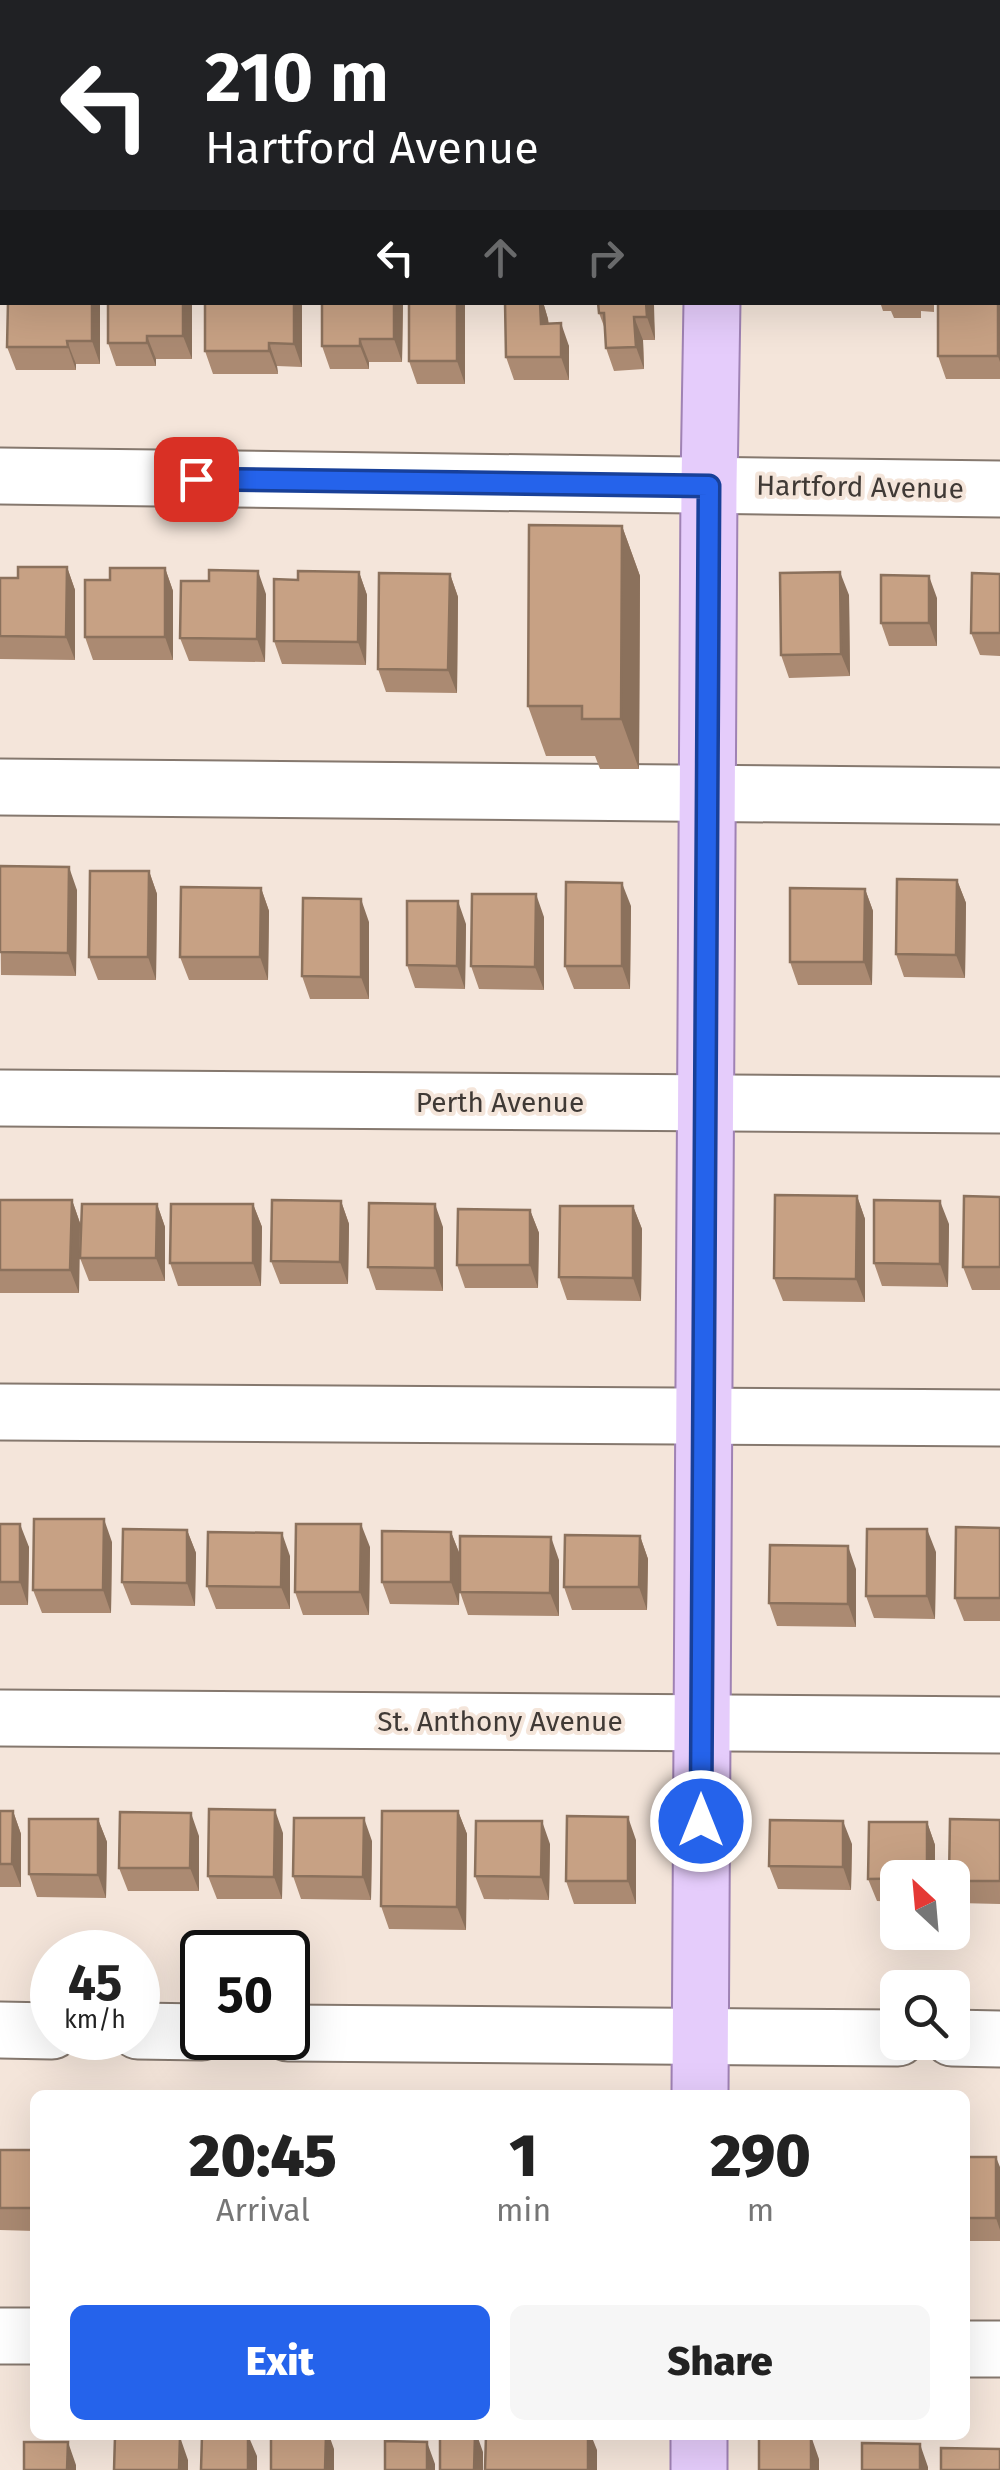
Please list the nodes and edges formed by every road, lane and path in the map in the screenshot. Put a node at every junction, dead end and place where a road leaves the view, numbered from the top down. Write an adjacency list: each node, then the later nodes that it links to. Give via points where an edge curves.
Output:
1 (712, 305): 3 (main road)
2 (0, 476): 3 (street, Hartford Avenue)
3 (709, 486): 4 (street, Hartford Avenue); 6 (main road)
4 (1000, 488)
5 (0, 788): 6 (street)
6 (708, 794): 7 (street); 9 (main road)
7 (1000, 796)
8 (0, 1098): 9 (street, Perth Avenue)
9 (705, 1103): 10 (street, Perth Avenue); 12 (main road)
10 (1000, 1106)
11 (0, 1412): 12 (street)
12 (704, 1416): 13 (street); 15 (main road)
13 (1000, 1418)
14 (0, 1718): 15 (street, St. Anthony Avenue)
15 (702, 1722): 16 (street, St. Anthony Avenue); 20 (main road)
16 (1000, 1725)
17 (0, 2030): 18 (street)
18 (30, 2030)
19 (310, 2032): 20 (street)
20 (700, 2036): 21 (street); 24 (main road)
21 (880, 2038)
22 (970, 2038): 23 (street)
23 (1000, 2038)
24 (700, 2090)
25 (0, 2336): 26 (street)
26 (30, 2336)
27 (970, 2349): 28 (street)
28 (1000, 2350)
29 (699, 2440): 30 (main road)
30 (698, 2470)

